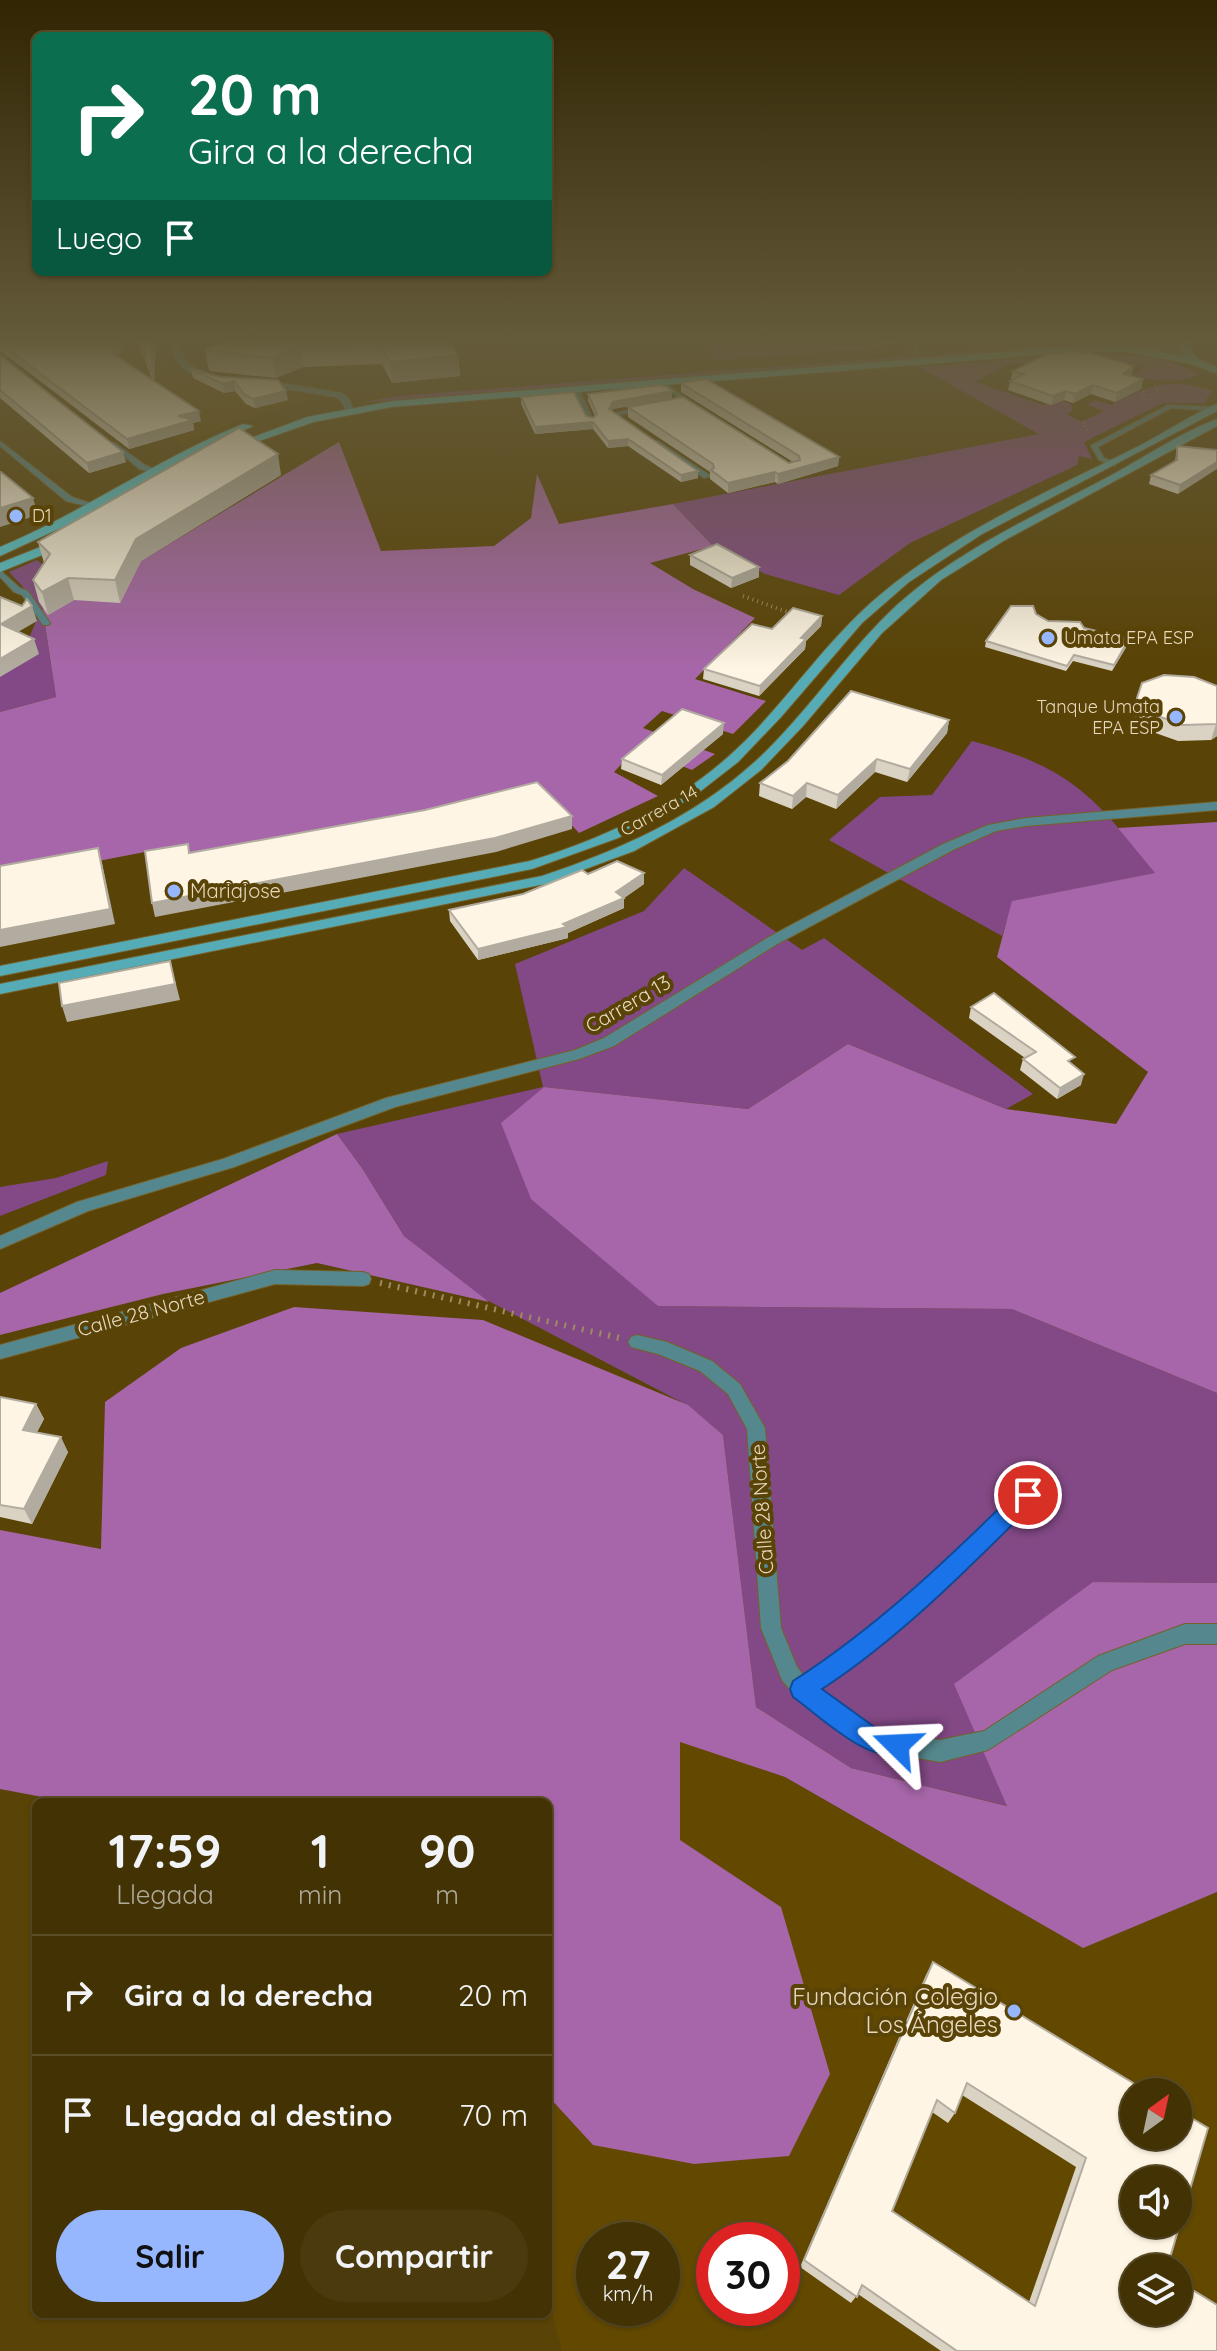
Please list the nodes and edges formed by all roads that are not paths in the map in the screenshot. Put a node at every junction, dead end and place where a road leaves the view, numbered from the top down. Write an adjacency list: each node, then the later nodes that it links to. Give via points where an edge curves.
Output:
1 (7, 449): 13 (lane, via 69,499)
2 (118, 449): 11 (lane)
3 (195, 449): 11 (main road)
4 (228, 449): 9 (main road)
5 (666, 449): 12 (lane)
6 (1095, 449): 10 (lane)
7 (1143, 449): 10 (main road, Carrera 14)
8 (1154, 449): 20 (main road, Carrera 14, via 947,570 894,613 758,766 652,838 545,880)
9 (213, 455)
10 (1112, 464): 19 (main road, Carrera 14, via 955,545 905,579 873,605 734,759 633,828 532,865)
11 (155, 471): 13 (main road)
12 (707, 476)
13 (95, 506): 15 (main road)
14 (78, 535): 16 (main road)
15 (0, 552)
16 (0, 570): 17 (lane)
17 (46, 623)
18 (1217, 806): 21 (street, Carrera 13, via 993,828 774,940 609,1042 391,1102 228,1163 83,1206)
19 (0, 971)
20 (0, 989)
21 (0, 1243)
22 (363, 1279): 24 (street, Calle 28 Norte, via 275,1277)
23 (637, 1342): 27 (street, Calle 28 Norte, via 706,1366 734,1389 756,1428 771,1628 789,1673)
24 (0, 1352)
25 (1028, 1495): 27 (lane, via 853,1656)
26 (1217, 1634): 27 (street, Calle 28 Norte, via 1185,1634 1105,1663 988,1740 940,1751 875,1742)
27 (802, 1689)

